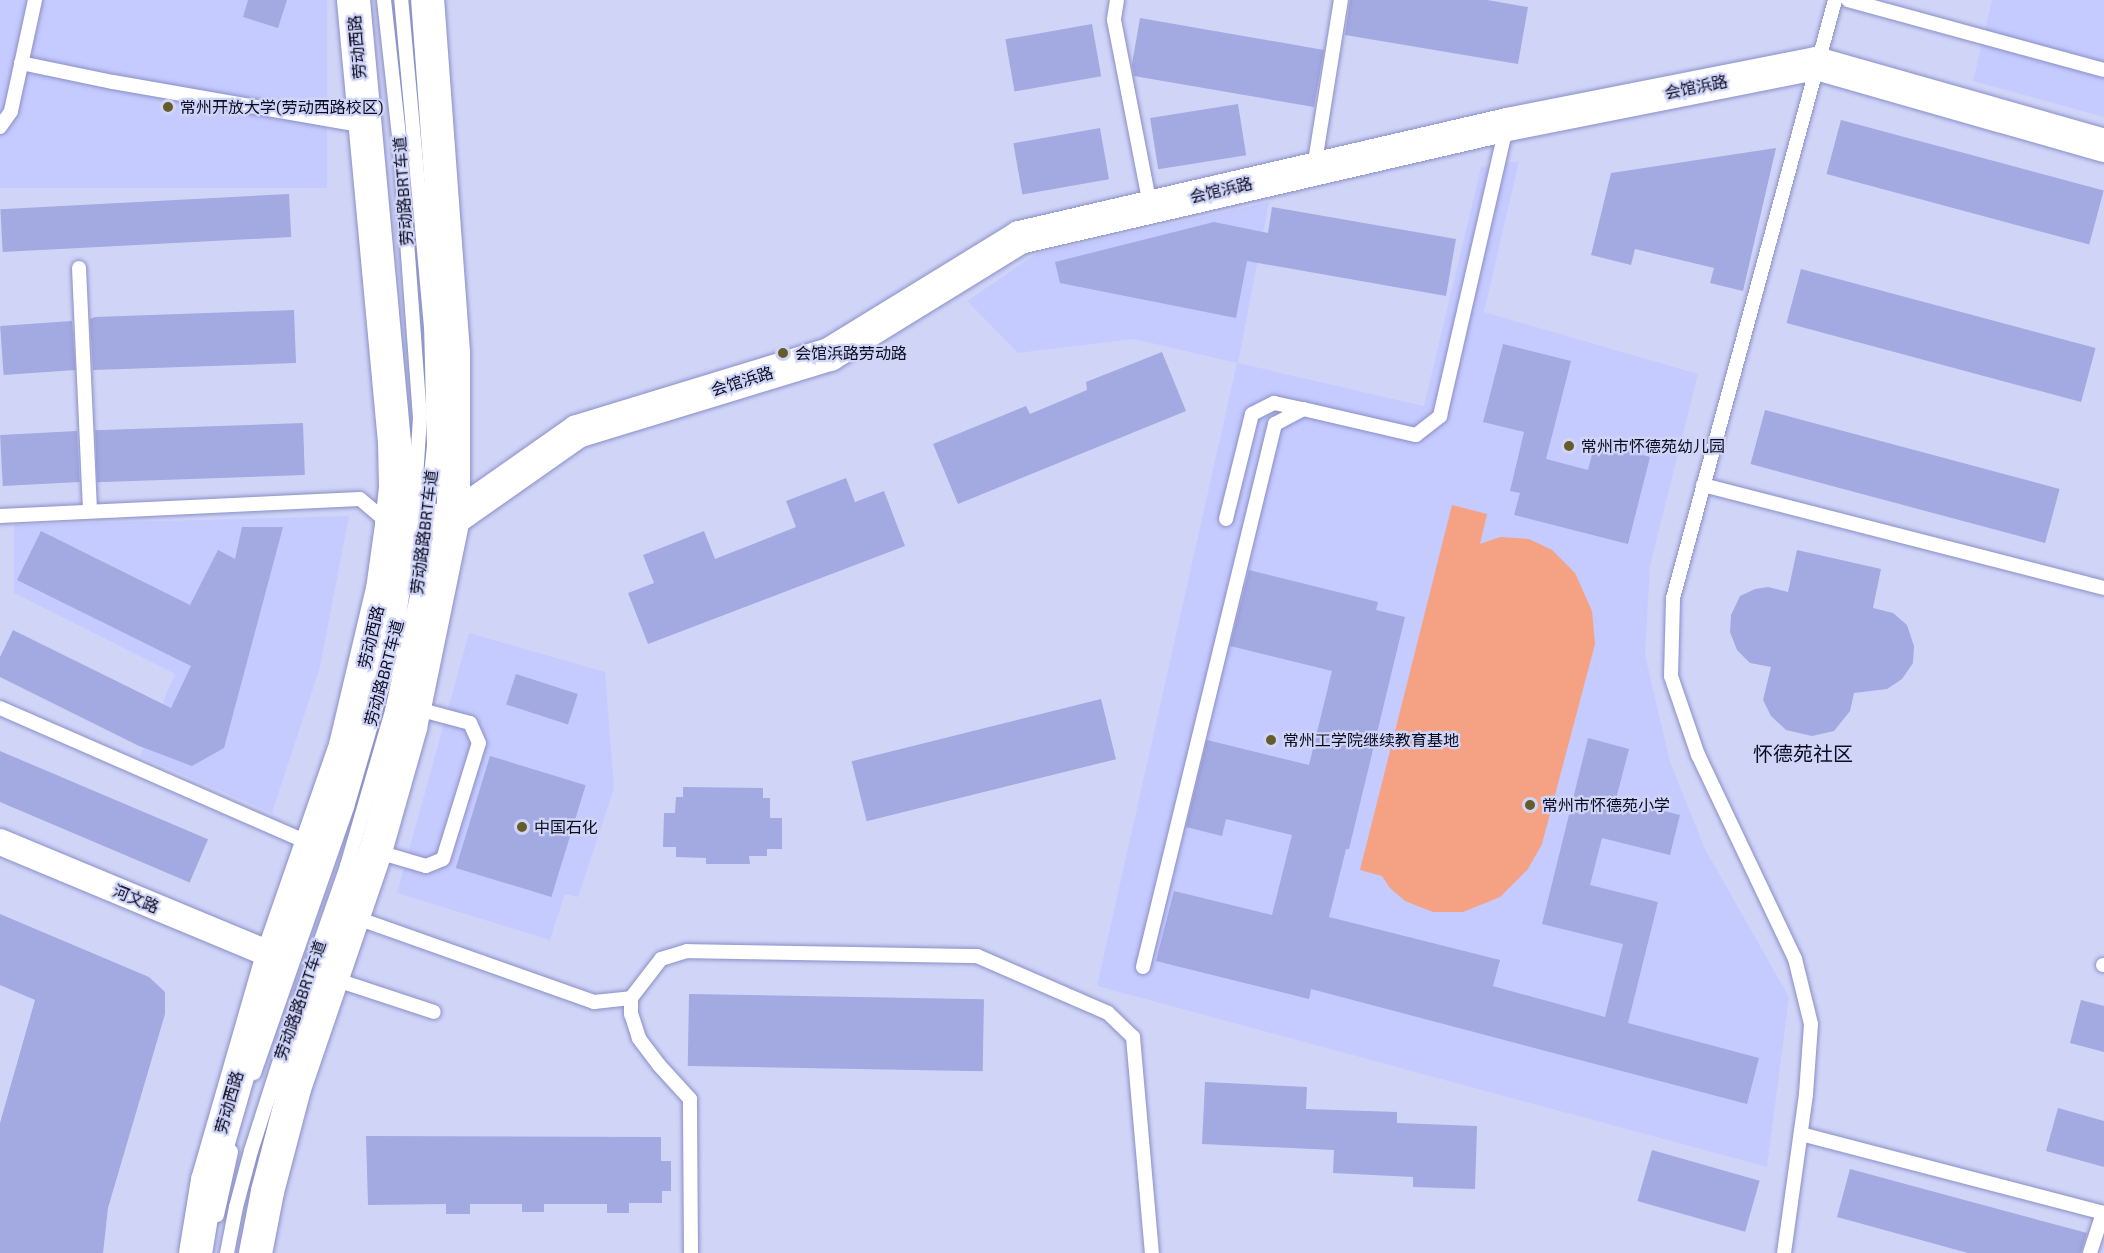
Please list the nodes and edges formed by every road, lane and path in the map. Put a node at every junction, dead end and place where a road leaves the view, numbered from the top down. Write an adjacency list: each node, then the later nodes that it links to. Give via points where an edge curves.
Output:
1 (35, 0): 10 (lane)
2 (353, 0): 14 (main road, 劳动西路)
3 (384, 0): 25 (lane, 劳动路BRT车道, via 400,145 420,418)
4 (401, 0): 25 (lane, 劳动路路BRT车道, via 431,327 434,446)
5 (427, 0): 25 (main road, 劳动西路, via 453,352)
6 (1117, 0): 18 (lane, via 1114,20)
7 (1340, 0): 17 (lane)
8 (1834, 0): 11 (lane)
9 (1848, 0): 12 (lane)
10 (21, 63): 14 (lane); 15 (lane, via 11,111)
11 (1816, 63): 13 (main road, 会馆浜路); 16 (main road, 会馆浜路); 21 (lane)
12 (2104, 70)
13 (1507, 124): 17 (main road, 会馆浜路); 20 (lane, via 1440,416 1416,435)
14 (364, 126): 25 (main road, 劳动西路, via 395,486)
15 (0, 127)
16 (2104, 145)
17 (1314, 168): 18 (main road, 会馆浜路)
18 (1150, 206): 25 (main road, 会馆浜路, via 1019,237 830,354 577,431)
19 (79, 268): 22 (lane)
20 (1303, 409): 24 (lane, via 1274,403 1251,414); 34 (lane, via 1275,424)
21 (1703, 485): 26 (lane); 38 (lane, via 1673,598 1671,676 1698,754 1795,959 1811,1024)
22 (90, 512): 23 (lane); 25 (lane, via 360,499)
23 (0, 516)
24 (1227, 519)
25 (421, 522): 28 (main road, 劳动西路); 30 (main road, 劳动西路, via 382,589 345,745); 40 (lane, 劳动路BRT车道, via 395,643 347,807 240,1113); 41 (lane, 劳动路路BRT车道, via 421,578 392,711 347,866 251,1151)
26 (2104, 588)
27 (0, 708): 30 (lane)
28 (414, 708): 31 (main road, 劳动西路); 31 (lane, via 470,723 479,743 443,859 426,866)
29 (0, 842): 33 (street, 河文路)
30 (311, 844): 33 (main road, 劳动西路)
31 (375, 851): 32 (main road, 劳动西路)
32 (354, 917): 35 (main road, 劳动西路); 36 (lane, via 594,1002)
33 (272, 955): 40 (main road, 劳动西路, via 207,1180)
34 (1143, 967)
35 (334, 979): 37 (lane); 42 (main road, 劳动西路, via 294,1088)
36 (631, 998): 43 (lane, via 631,1014 639,1038 690,1099); 44 (lane, via 661,959 687,951 977,956 1108,1013 1133,1037)
37 (434, 1012)
38 (1801, 1134): 39 (lane); 45 (lane)
39 (2104, 1213): 46 (lane)
40 (204, 1243)
41 (227, 1253)
42 (255, 1253)
43 (691, 1253)
44 (1152, 1253)
45 (1784, 1253)
46 (2090, 1253)

